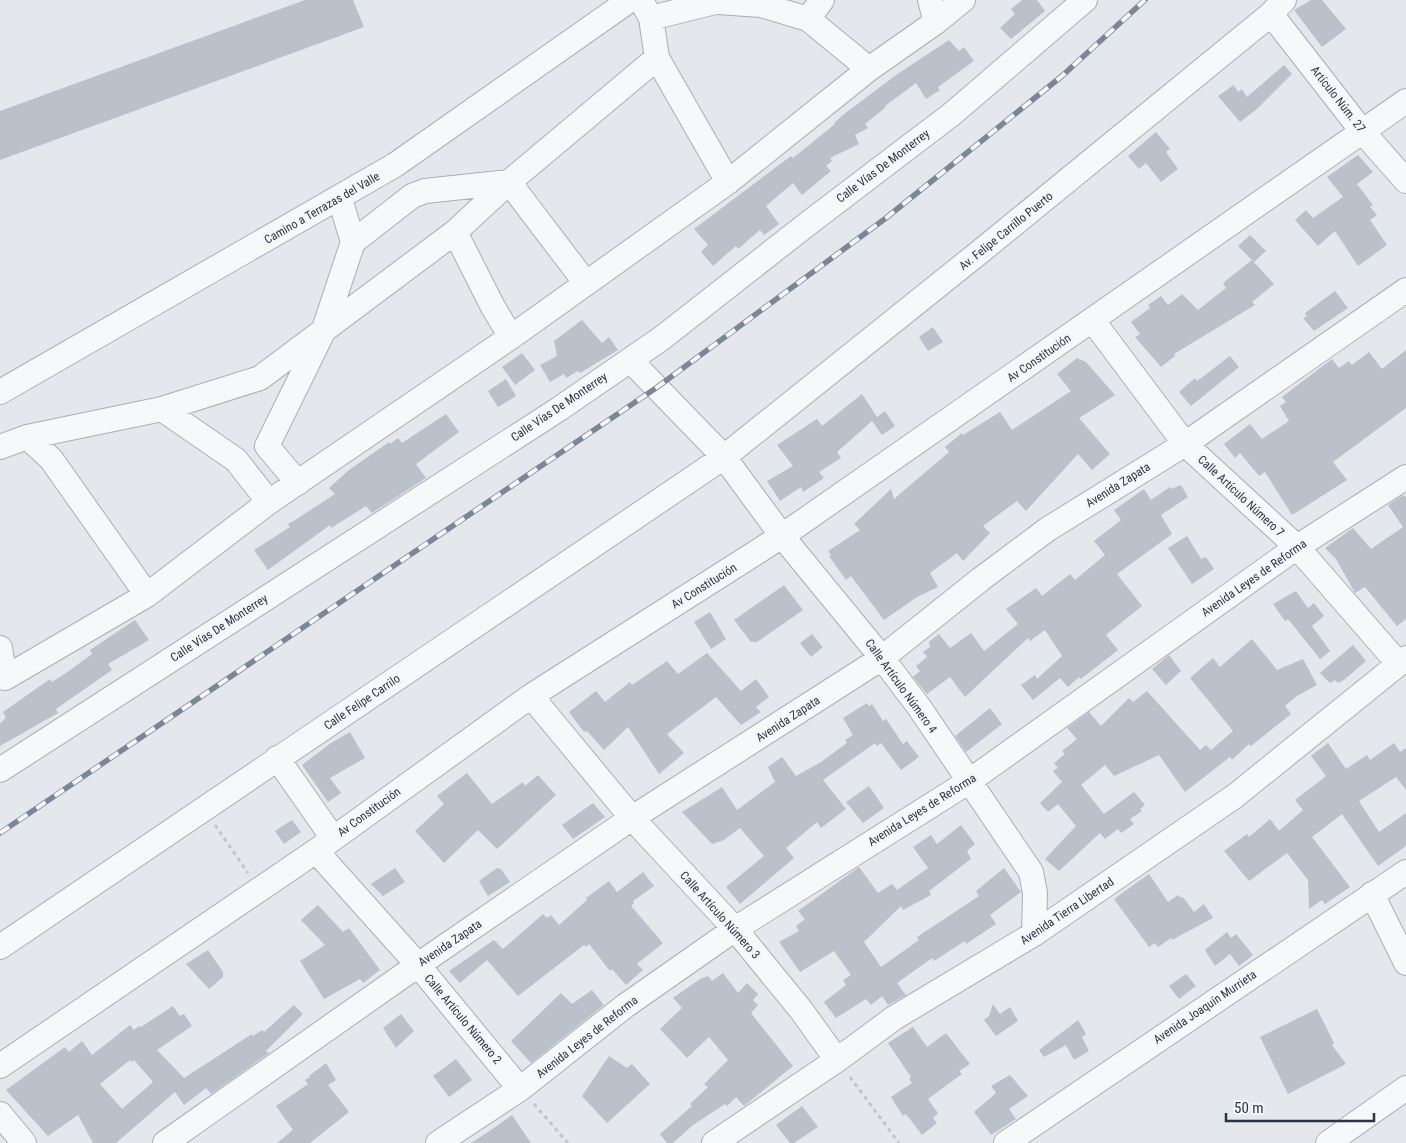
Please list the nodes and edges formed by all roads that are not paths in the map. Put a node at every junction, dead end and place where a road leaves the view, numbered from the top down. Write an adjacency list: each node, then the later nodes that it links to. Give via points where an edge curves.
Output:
1 (630, 0): 17 (street, Camino a Terrazas del Valle, via 395,165)
2 (822, 0): 9 (street)
3 (963, 0): 8 (street)
4 (1085, 0): 25 (street, Calle Vías De Monterrey, via 952,114)
5 (720, 1): 7 (street); 9 (street, via 761,5)
6 (1278, 7): 13 (street, Artículo Núm. 27); 32 (street, Av. Felipe Carrillo Puerto)
7 (646, 9): 10 (street)
8 (933, 11): 11 (street)
9 (808, 19): 11 (street)
10 (656, 58): 14 (street); 15 (street)
11 (869, 69): 15 (street)
12 (1406, 101): 13 (street, Av Constitución)
13 (1362, 131): 16 (street, Artículo Núm. 27); 22 (street, Av Constitución)
14 (509, 182): 18 (street); 19 (street, via 425,191 412,196); 20 (street)
15 (728, 182): 20 (street)
16 (1406, 182)
17 (340, 199): 19 (street); 26 (street, Camino a Terrazas del Valle)
18 (455, 232): 23 (street); 24 (street, via 493,308)
19 (353, 242): 23 (street)
20 (585, 282): 24 (street)
21 (1406, 290): 29 (street, Avenida Zapata)
22 (1093, 321): 29 (street, Calle Artículo Número 7); 37 (street, Av Constitución)
23 (323, 332): 27 (street, via 260,378); 30 (street)
24 (511, 336): 35 (street)
25 (630, 360): 32 (street, Calle Artículo Número 4); 45 (street, Calle Vías De Monterrey)
26 (0, 392)
27 (162, 409): 28 (street); 33 (street)
28 (27, 437): 31 (street); 39 (street, via 51,459)
29 (1185, 444): 38 (street, Calle Artículo Número 7); 41 (street, Avenida Zapata, via 1048,529)
30 (267, 446): 33 (street); 35 (street)
31 (0, 447)
32 (724, 457): 37 (street, Calle Artículo Número 4); 44 (street, Calle Felipe Carrilo)
33 (236, 460): 36 (street)
34 (1406, 476): 38 (street, Avenida Leyes de Reforma)
35 (298, 483): 36 (street)
36 (269, 502): 39 (street)
37 (782, 536): 41 (street, Calle Artículo Número 4); 43 (street, Av Constitución)
38 (1297, 547): 42 (street, Calle Artículo Número 7); 46 (street, Avenida Leyes de Reforma)
39 (147, 595): 40 (street, via 5,678)
40 (0, 648)
41 (882, 658): 46 (street, Calle Artículo Número 4); 47 (street, Avenida Zapata)
42 (1402, 661): 52 (street, Avenida Tierra Libertad, via 1235,796)
43 (531, 696): 47 (street, Calle Artículo Número 3); 48 (street, Av Constitución)
44 (278, 758): 48 (street, Calle Artículo Número 2); 53 (street, Calle Felipe Carrilo)
45 (0, 770)
46 (968, 782): 51 (street, Avenida Leyes de Reforma); 52 (street, Calle Artículo Número 4, via 1031,872 1035,893)
47 (632, 818): 51 (street, Calle Artículo Número 3); 55 (street, Avenida Zapata)
48 (324, 844): 55 (street, Calle Artículo Número 2); 57 (street, Av Constitución)
49 (1406, 872): 50 (street, Avenida Joaquín Murrieta)
50 (1372, 894): 54 (street); 65 (street, Avenida Joaquín Murrieta)
51 (735, 928): 56 (street, Calle Artículo Número 3); 59 (street, Avenida Leyes de Reforma, via 625,1006)
52 (1034, 934): 56 (street, Avenida Tierra Libertad, via 894,1018)
53 (0, 947)
54 (1406, 963)
55 (418, 965): 59 (street, Calle Artículo Número 2); 62 (street, Avenida Zapata)
56 (837, 1060): 64 (street, Avenida Tierra Libertad)
57 (0, 1066)
58 (1406, 1088): 66 (street)
59 (520, 1089): 63 (street, Avenida Leyes de Reforma)
60 (0, 1114): 61 (street)
61 (24, 1143)
62 (165, 1143)
63 (438, 1143)
64 (714, 1143)
65 (1006, 1143)
66 (1328, 1143)

